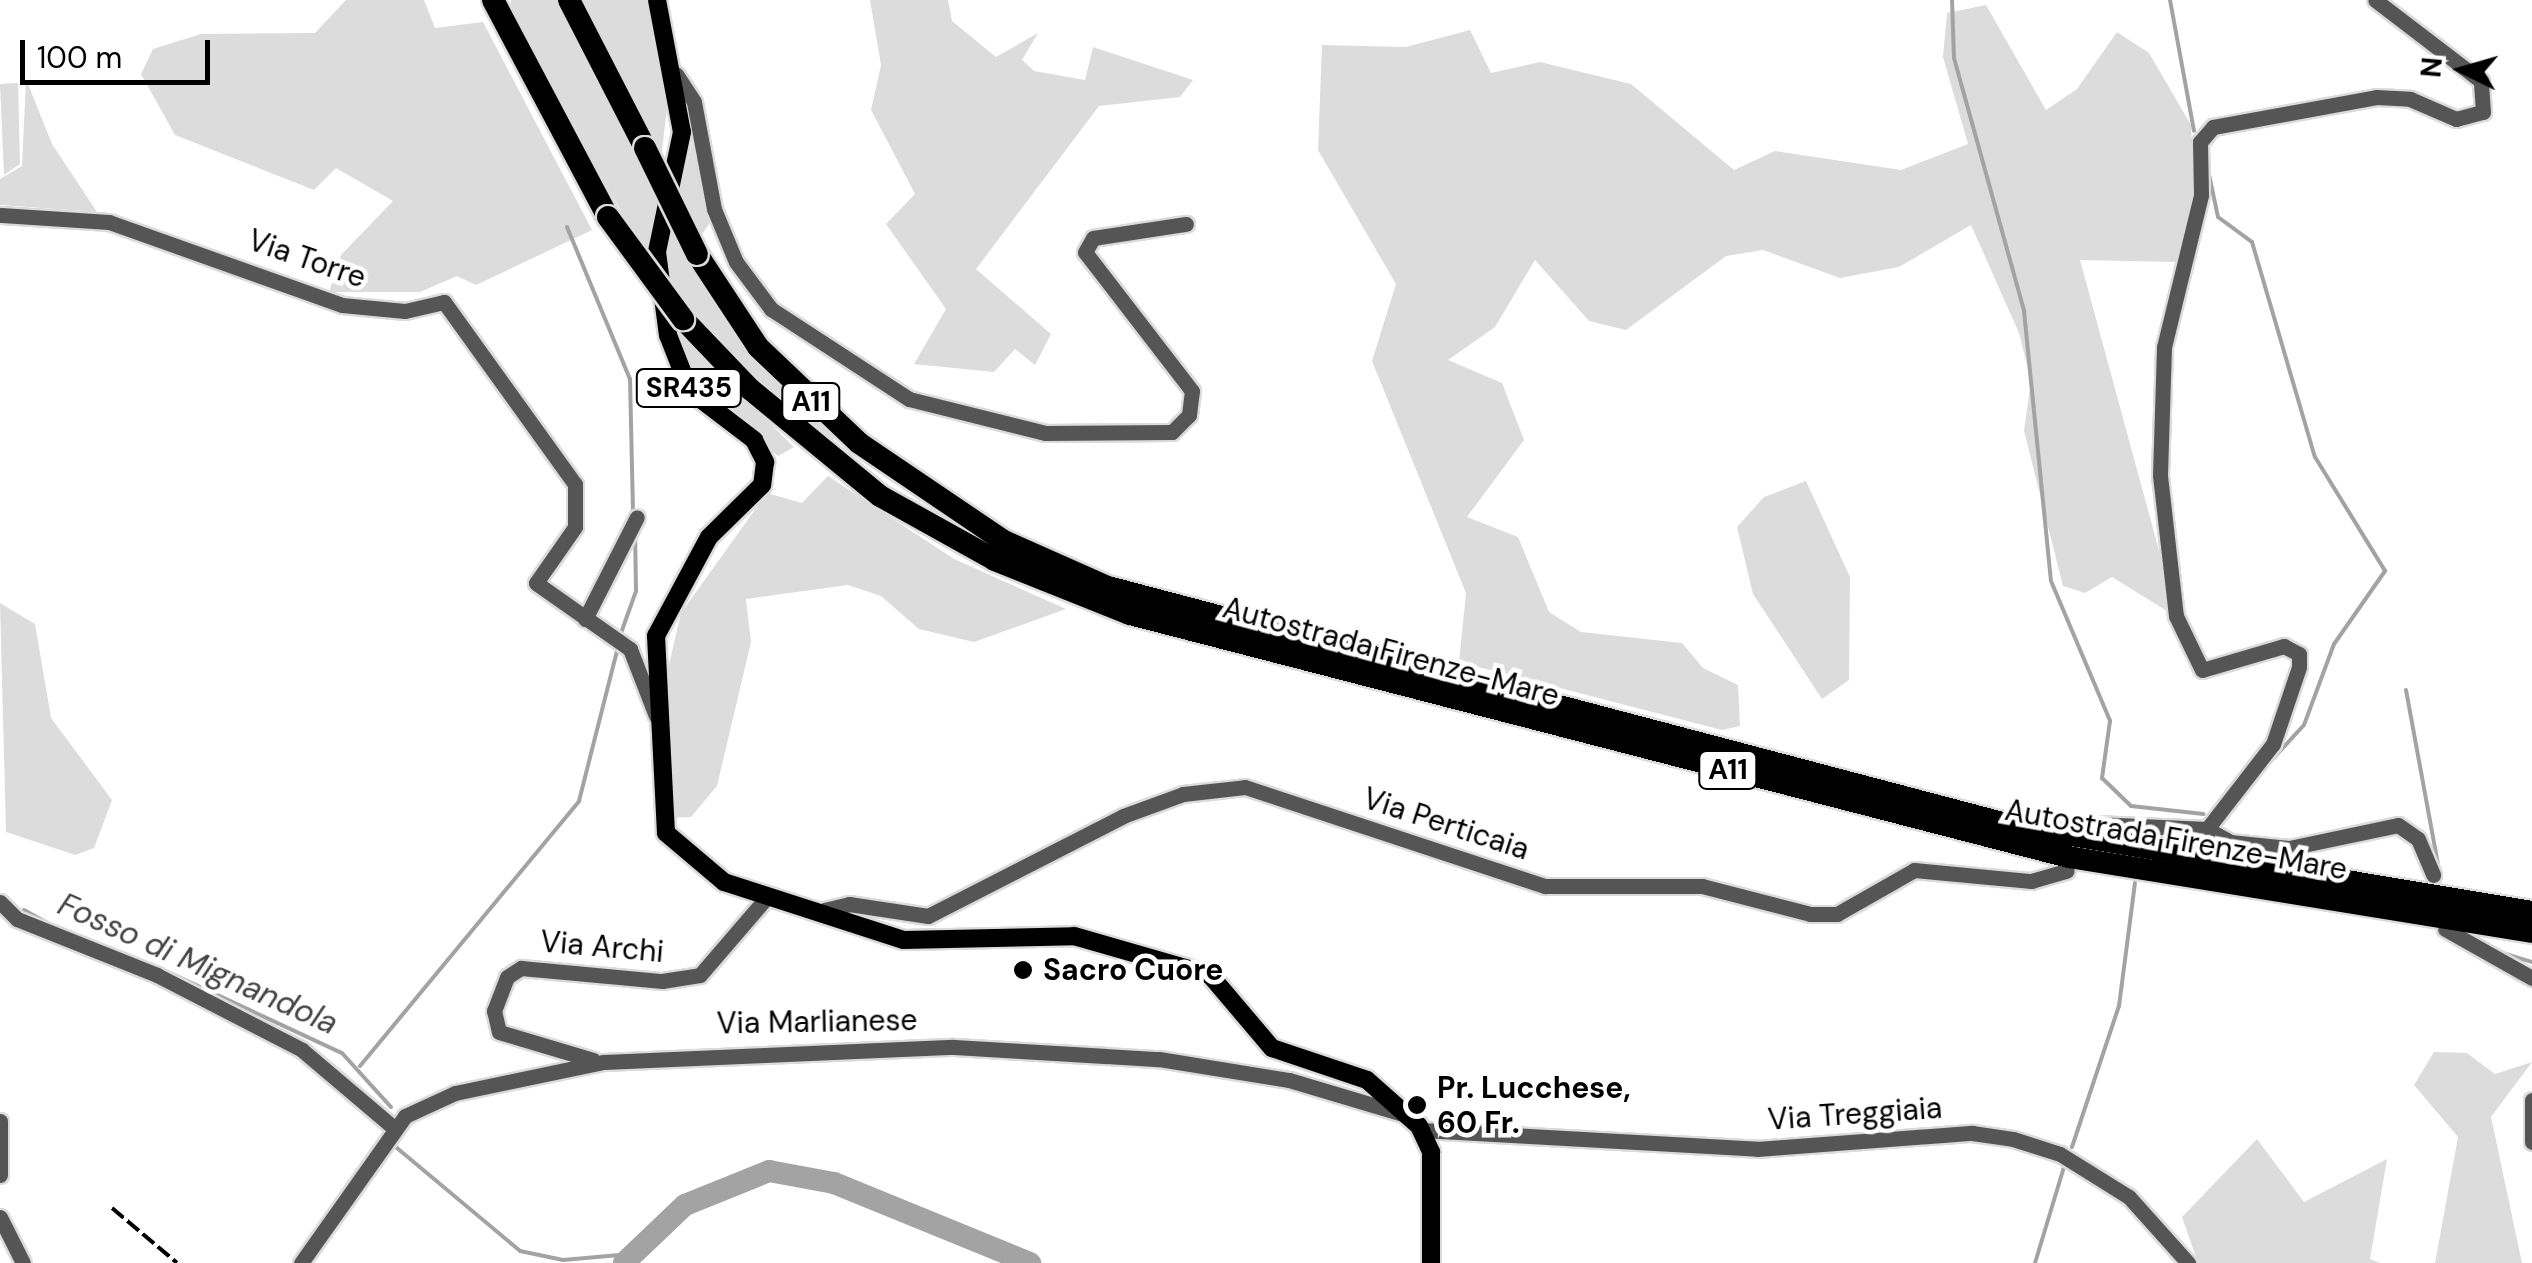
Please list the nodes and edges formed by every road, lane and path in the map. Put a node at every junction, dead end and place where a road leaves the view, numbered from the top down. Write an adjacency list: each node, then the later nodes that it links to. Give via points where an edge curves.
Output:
1 (493, 0): 20 (highway, Autostrada Firenze-Mare / A11, bridge, via 608,217 683,319 750,390 880,496 1039,581 1130,614 2068,857)
2 (570, 0): 18 (highway, Autostrada Firenze-Mare / A11, bridge, via 698,254 758,347 848,435 960,515 1108,587 2006,824)
3 (657, 0): 5 (main road, SR435)
4 (2375, 0): 12 (street, via 2481,80 2483,112 2456,120 2410,99 2376,97 2212,127 2200,142 2201,195 2164,347 2160,475 2176,616 2202,670 2284,646 2299,654 2273,744)
5 (676, 74): 7 (street, via 694,102 714,209 736,262 771,309 909,399 1046,433 1172,432 1189,415 1192,391 1085,252 1093,238); 10 (main road, SR435, via 682,154 656,262 668,335 690,391 754,440 765,472 668,604 656,636)
6 (0, 215): 9 (street, Via Torre, via 116,224 342,305 406,311 444,302 575,484 575,527 536,582)
7 (1186, 224)
8 (637, 517): 9 (street)
9 (585, 619): 10 (street, via 630,649)
10 (656, 716): 15 (main road, SR435, via 666,833 701,870)
11 (2096, 824): 12 (street)
12 (2207, 830): 14 (street, via 2230,842 2289,848 2398,825 2418,839)
13 (2067, 871): 17 (street, Via Perticaia, via 2031,880 1914,870 1838,914 1810,914 1702,886 1545,886 1245,787 1188,793 1124,816 928,916 848,904)
14 (2433, 875)
15 (768, 896): 17 (main road, SR435); 22 (street, Via Archi, via 700,975 662,981 521,968 508,977 494,1011 507,1040)
16 (0, 902): 26 (street, via 17,919 157,975 302,1050)
17 (824, 910): 25 (main road, SR435, via 926,944 1030,932 1193,968 1228,988 1272,1048 1354,1074)
18 (2532, 912)
19 (2444, 929): 21 (street)
20 (2532, 932)
21 (2532, 978)
22 (604, 1062): 25 (street, Via Marlianese, via 954,1047 1159,1059 1289,1080); 26 (street, Via Marlianese, via 455,1093)
23 (2532, 1100): 27 (street)
24 (0, 1121): 28 (street)
25 (1416, 1124): 32 (main road); 33 (street, Via Treggiaia, via 1772,1150 1972,1133 2013,1139 2060,1154 2129,1197)
26 (394, 1128): 31 (street, Via Marlianese)
27 (2532, 1142)
28 (0, 1175)
29 (0, 1218): 30 (street)
30 (22, 1263)
31 (302, 1263)
32 (1432, 1263)
33 (2188, 1263)

